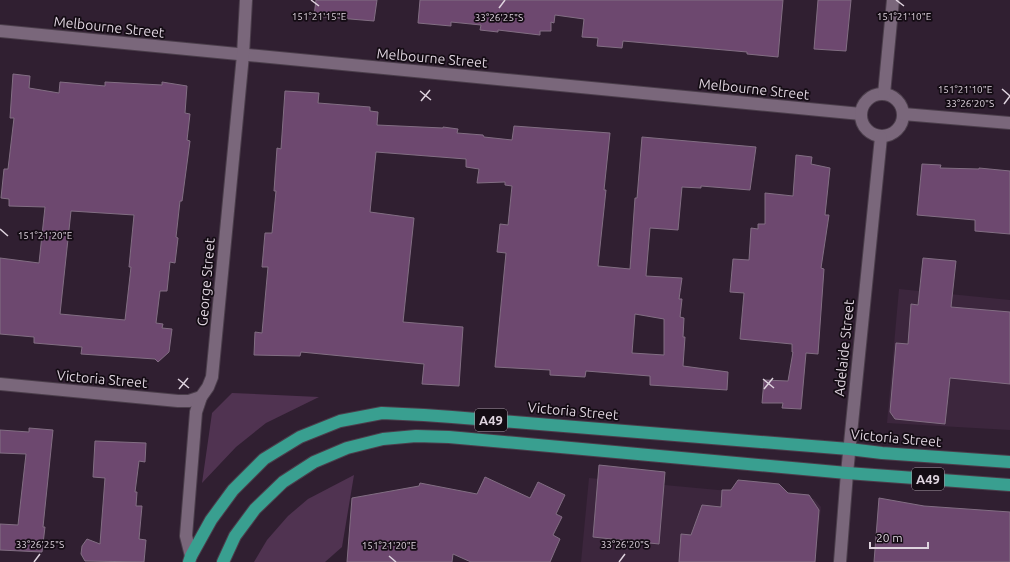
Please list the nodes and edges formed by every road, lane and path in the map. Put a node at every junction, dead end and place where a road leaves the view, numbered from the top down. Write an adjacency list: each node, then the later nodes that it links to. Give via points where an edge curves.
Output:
1 (246, 0): 4 (street, George Street)
2 (893, 0): 5 (street)
3 (0, 31): 4 (street, Melbourne Street)
4 (243, 55): 6 (street, Melbourne Street); 11 (street, George Street, via 212,377)
5 (884, 94): 6 (street, via 877,94 866,101); 7 (street, via 895,98)
6 (860, 114): 9 (street, via 868,132)
7 (903, 114): 8 (street); 9 (street, via 899,128 894,133)
8 (1010, 123)
9 (881, 137): 12 (street, Adelaide Street)
10 (0, 384): 11 (street, Victoria Street, via 178,401)
11 (201, 397): 16 (street, George Street, via 196,412 186,536)
12 (849, 449): 13 (highway, Victoria Street / A49); 14 (street, Adelaide Street); 16 (highway, Victoria Street / A49, via 424,414 382,414 340,421 300,438 264,459 233,490 211,520)
13 (1010, 462)
14 (847, 473): 15 (highway, A49); 17 (highway, A49, via 449,437 383,439 340,450 314,462 283,482 255,509 235,536); 18 (street, Adelaide Street)
15 (1010, 485)
16 (190, 559)
17 (223, 562)
18 (840, 562)

